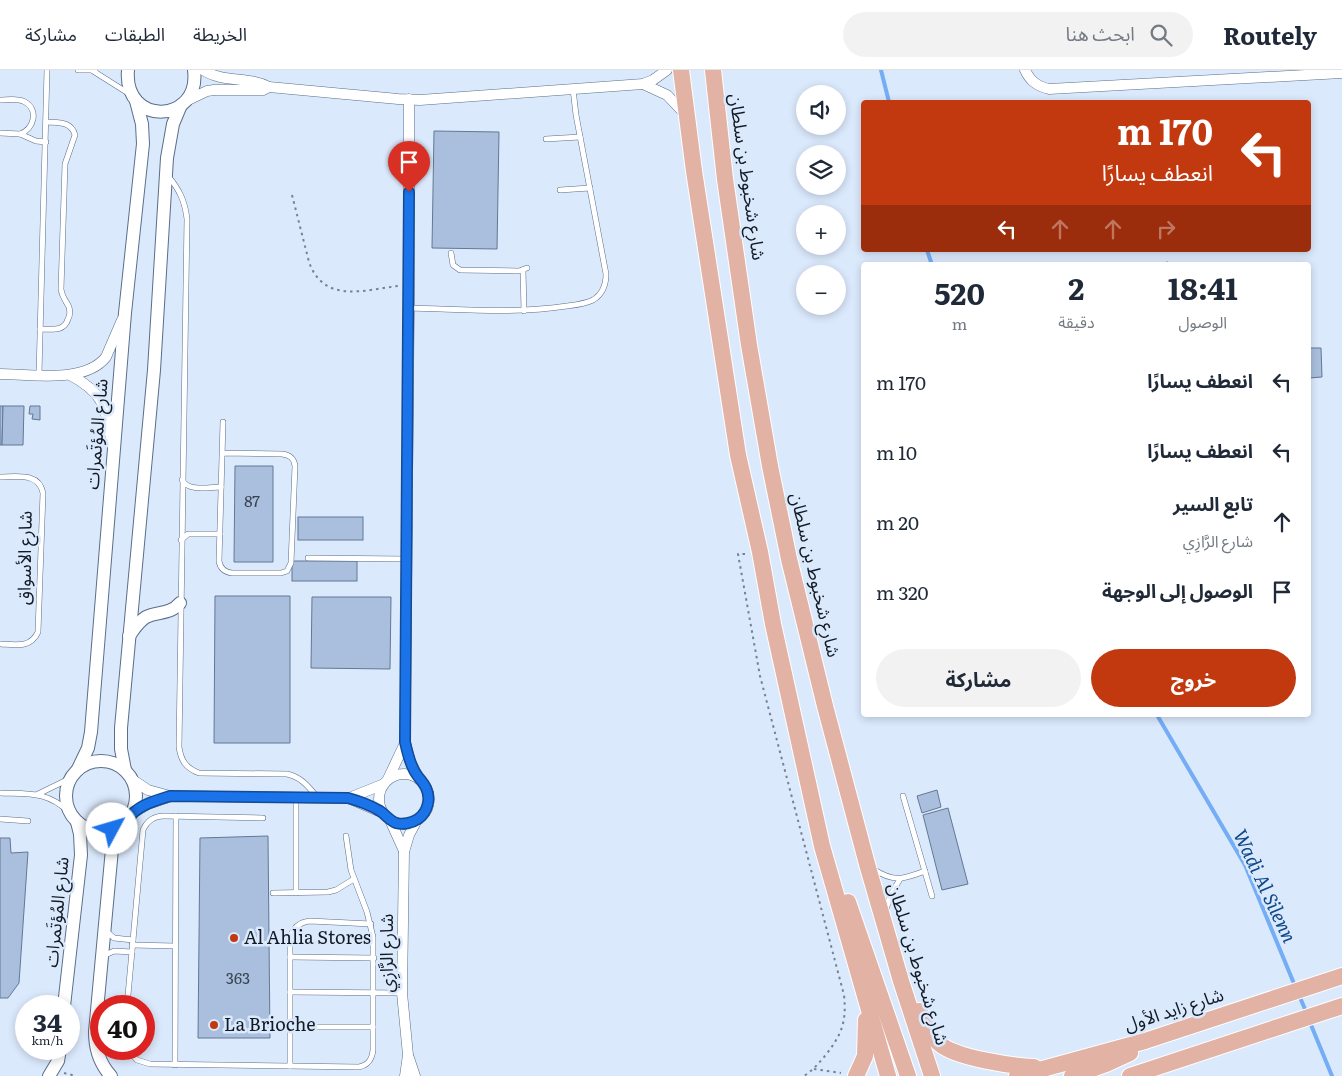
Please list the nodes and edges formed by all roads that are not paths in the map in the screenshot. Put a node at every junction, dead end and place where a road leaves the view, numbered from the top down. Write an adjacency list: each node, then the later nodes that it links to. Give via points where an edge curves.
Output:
1 (48, 70): 20 (lane)
2 (78, 70): 3 (lane)
3 (94, 70): 15 (lane)
4 (128, 70): 15 (street, شارع المُؤتَمرات, via 128,88)
5 (194, 70): 18 (street, via 194,86)
6 (203, 70): 13 (street, via 214,76 261,83)
7 (666, 70): 12 (street)
8 (681, 70): 19 (main road)
9 (713, 70): 74 (main road, شارع شخبوط بن سلطان, via 726,188 770,466 804,624)
10 (1025, 70): 11 (street, via 1031,80 1049,90)
11 (1342, 73)
12 (643, 84): 14 (street); 19 (street, via 667,95)
13 (268, 87): 17 (street); 18 (street, via 260,91 206,91)
14 (573, 89): 17 (street); 23 (lane)
15 (134, 99): 18 (street, via 158,112); 32 (street, شارع المُؤتَمرات, via 142,124 143,144)
16 (0, 100): 22 (lane, via 21,101 32,109 33,122)
17 (409, 100): 30 (street)
18 (184, 103): 26 (street, via 175,116 170,133)
19 (687, 115): 72 (main road, via 738,455)
20 (46, 122): 25 (lane); 33 (lane, via 68,124 75,134 65,164 61,289 70,315 60,329)
21 (0, 133): 22 (lane)
22 (20, 134): 25 (lane)
23 (580, 137): 24 (lane); 27 (lane)
24 (546, 139)
25 (46, 142): 33 (lane)
26 (166, 173): 41 (lane, via 181,194 186,219); 48 (street, via 154,370)
27 (590, 188): 28 (lane); 31 (lane, via 606,274 603,289 595,299 584,303)
28 (560, 190)
29 (451, 253): 31 (lane, via 453,264 460,270 525,269)
30 (409, 308): 31 (lane); 46 (street)
31 (524, 311)
32 (125, 313): 36 (street, via 102,362 91,370); 39 (street, شارع المُؤتَمرات)
33 (40, 329): 35 (lane)
34 (0, 374): 35 (street)
35 (39, 374): 36 (street)
36 (70, 375): 39 (street, via 89,386 100,398)
37 (223, 422): 38 (lane)
38 (222, 453): 42 (lane); 43 (lane, via 282,454 293,458 290,567 280,573 225,571 219,561)
39 (113, 455): 51 (street, شارع المُؤتَمرات, via 91,732 88,748)
40 (0, 477): 49 (lane, شارع الأسواق, via 31,478 39,483 43,493 38,632 36,638 25,644)
41 (182, 479): 42 (lane, via 190,487); 44 (lane)
42 (221, 487): 43 (lane)
43 (220, 534): 44 (lane, via 188,534)
44 (181, 543): 47 (lane)
45 (308, 558): 46 (lane)
46 (407, 560): 50 (street)
47 (180, 604): 48 (street, via 170,612 144,619); 60 (lane, via 179,747 184,764 199,773 287,774 306,783)
48 (129, 636): 52 (street, via 120,734)
49 (1, 644)
50 (405, 742): 53 (street); 54 (street)
51 (75, 773): 52 (street, via 93,761 102,761 118,765); 56 (lane); 65 (street, via 66,795)
52 (129, 775): 57 (street, via 148,790); 62 (street, via 136,797)
53 (419, 779): 54 (street, via 400,774); 68 (street, via 429,800)
54 (386, 781): 61 (street); 64 (street, via 379,798)
55 (0, 793): 56 (lane)
56 (38, 794): 65 (lane, via 56,801)
57 (170, 796): 59 (street); 62 (street)
58 (903, 796): 75 (lane)
59 (296, 798): 60 (street); 79 (lane)
60 (318, 798): 61 (street)
61 (348, 798): 64 (street)
62 (131, 814): 70 (street)
63 (176, 816): 66 (lane); 84 (lane, via 153,818 143,830); 85 (lane)
64 (386, 816): 68 (street, via 403,824); 73 (street, شارع الرَّازِي)
65 (74, 817): 70 (street, via 94,830); 95 (street, شارع المُؤتَمرات, via 81,844)
66 (263, 818)
67 (0, 819): 69 (lane)
68 (417, 820): 73 (street, شارع الرَّازِي)
69 (28, 821)
70 (121, 825): 83 (street, via 112,849)
71 (346, 836): 76 (lane)
72 (822, 846): 97 (main road); 114 (main road, via 859,931)
73 (404, 852): 94 (street, شارع الرَّازِي)
74 (867, 864): 77 (lane, via 886,876); 81 (main road, شارع شخبوط بن سلطان)
75 (925, 871): 77 (lane); 80 (lane)
76 (354, 879): 79 (lane, via 328,892); 82 (lane)
77 (900, 879): 81 (lane, via 890,896)
78 (273, 893): 79 (lane)
79 (296, 893)
80 (932, 896)
81 (884, 923): 91 (main road, شارع شخبوط بن سلطان)
82 (371, 924): 88 (lane, via 305,921 291,934); 89 (lane)
83 (105, 929): 84 (lane, via 114,938); 87 (street)
84 (133, 942): 85 (lane); 86 (lane)
85 (176, 946): 105 (lane)
86 (132, 952): 87 (lane, via 114,951); 96 (lane)
87 (103, 956): 110 (street, via 95,1042)
88 (290, 957): 89 (lane); 92 (lane)
89 (374, 958): 93 (lane)
90 (1342, 976): 101 (main road, شارع زايد الأول)
91 (902, 981): 107 (main road, via 934,1038 945,1048 988,1061); 115 (main road, شارع شخبوط بن سلطان)
92 (290, 992): 93 (lane); 99 (lane)
93 (374, 993): 94 (lane); 100 (lane)
94 (402, 993): 102 (street, شارع الرَّازِي)
95 (65, 995)
96 (127, 995)
97 (866, 998): 108 (main road, via 865,1056); 113 (main road)
98 (1342, 1006): 118 (main road)
99 (290, 1027): 100 (lane); 106 (lane)
100 (373, 1027): 106 (lane, via 373,1055 364,1066)
101 (1145, 1041): 107 (main road, شارع زايد الأول); 117 (main road, via 1118,1059)
102 (408, 1055): 111 (street, شارع الرَّازِي); 112 (street, شارع الرَّازِي)
103 (58, 1060): 109 (street)
104 (138, 1060): 105 (lane)
105 (174, 1065): 106 (lane)
106 (290, 1066)
107 (1049, 1068): 116 (main road, شارع زايد الأول)
108 (857, 1075)
109 (49, 1076)
110 (110, 1076)
111 (405, 1076)
112 (415, 1076)
113 (888, 1076)
114 (908, 1076)
115 (932, 1076)
116 (1017, 1076)
117 (1072, 1076)
118 (1130, 1076)

